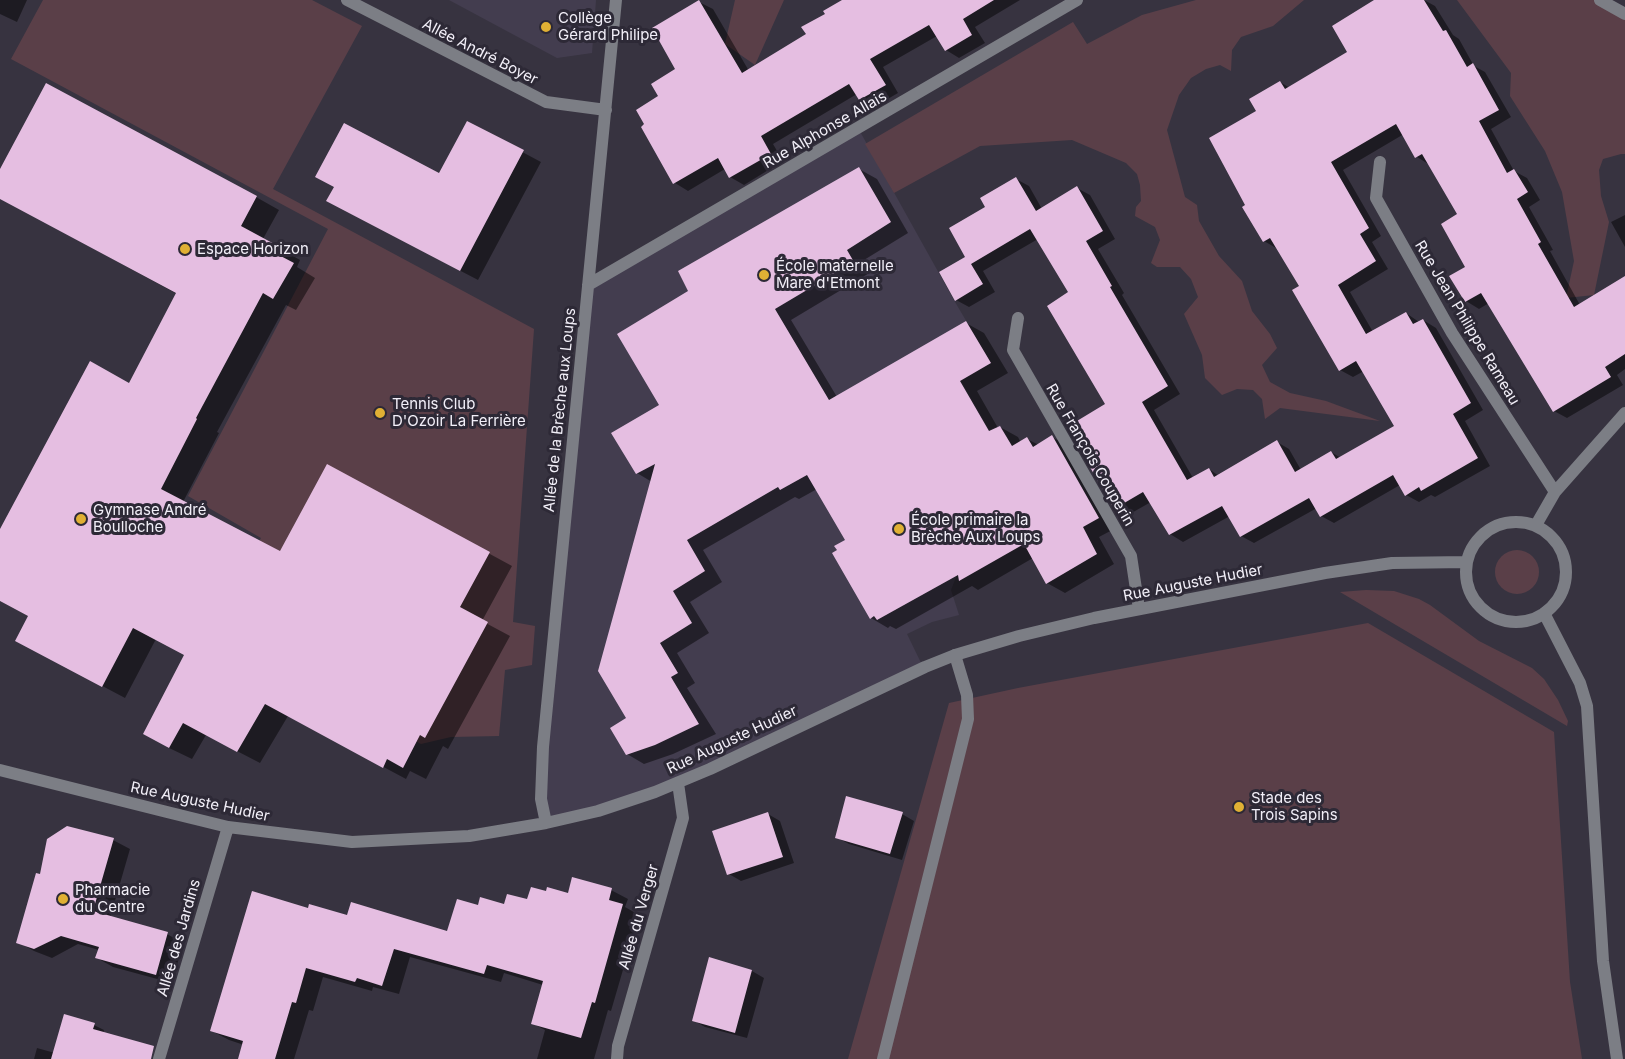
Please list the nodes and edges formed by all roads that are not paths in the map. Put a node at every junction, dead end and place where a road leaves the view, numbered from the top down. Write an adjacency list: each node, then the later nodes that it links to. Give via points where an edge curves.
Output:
1 (347, 0): 6 (street, Allée André Boyer, via 546,102)
2 (616, 0): 6 (street, Allée de la Brèche aux Loups)
3 (1077, 0): 8 (street, Rue Alphonse Allais)
4 (1600, 0): 5 (street)
5 (1625, 14)
6 (606, 110): 8 (street, Allée de la Brèche aux Loups)
7 (1380, 162): 11 (street, Rue Jean Philippe Rameau, via 1376,198 1452,333)
8 (588, 285): 19 (street, Allée de la Brèche aux Loups, via 543,747 541,799)
9 (1018, 318): 14 (street, Rue François Couperin, via 1012,350 1131,556)
10 (1625, 413): 11 (street)
11 (1556, 492): 12 (street)
12 (1536, 525): 13 (street, via 1507,522 1493,528 1481,536); 15 (street, via 1557,542 1566,564 1564,587)
13 (1467, 561): 14 (street, Rue Auguste Hudier, via 1392,563); 15 (street, via 1467,578 1481,608 1512,622)
14 (1139, 609): 16 (street, Rue Auguste Hudier, via 1019,636)
15 (1544, 614): 21 (street, via 1580,683 1587,706 1603,961)
16 (956, 655): 18 (street, Rue Auguste Hudier); 24 (street, via 968,695 968,718)
17 (0, 770): 20 (street, Rue Auguste Hudier)
18 (678, 783): 19 (street, Rue Auguste Hudier, via 598,811); 23 (street, Allée du Verger, via 683,818)
19 (546, 823): 20 (street, Rue Auguste Hudier, via 469,836 352,842)
20 (228, 826): 22 (street, Allée des Jardins)
21 (1620, 1043): 25 (street)
22 (159, 1059)
23 (617, 1059)
24 (883, 1059)
25 (1617, 1059)

